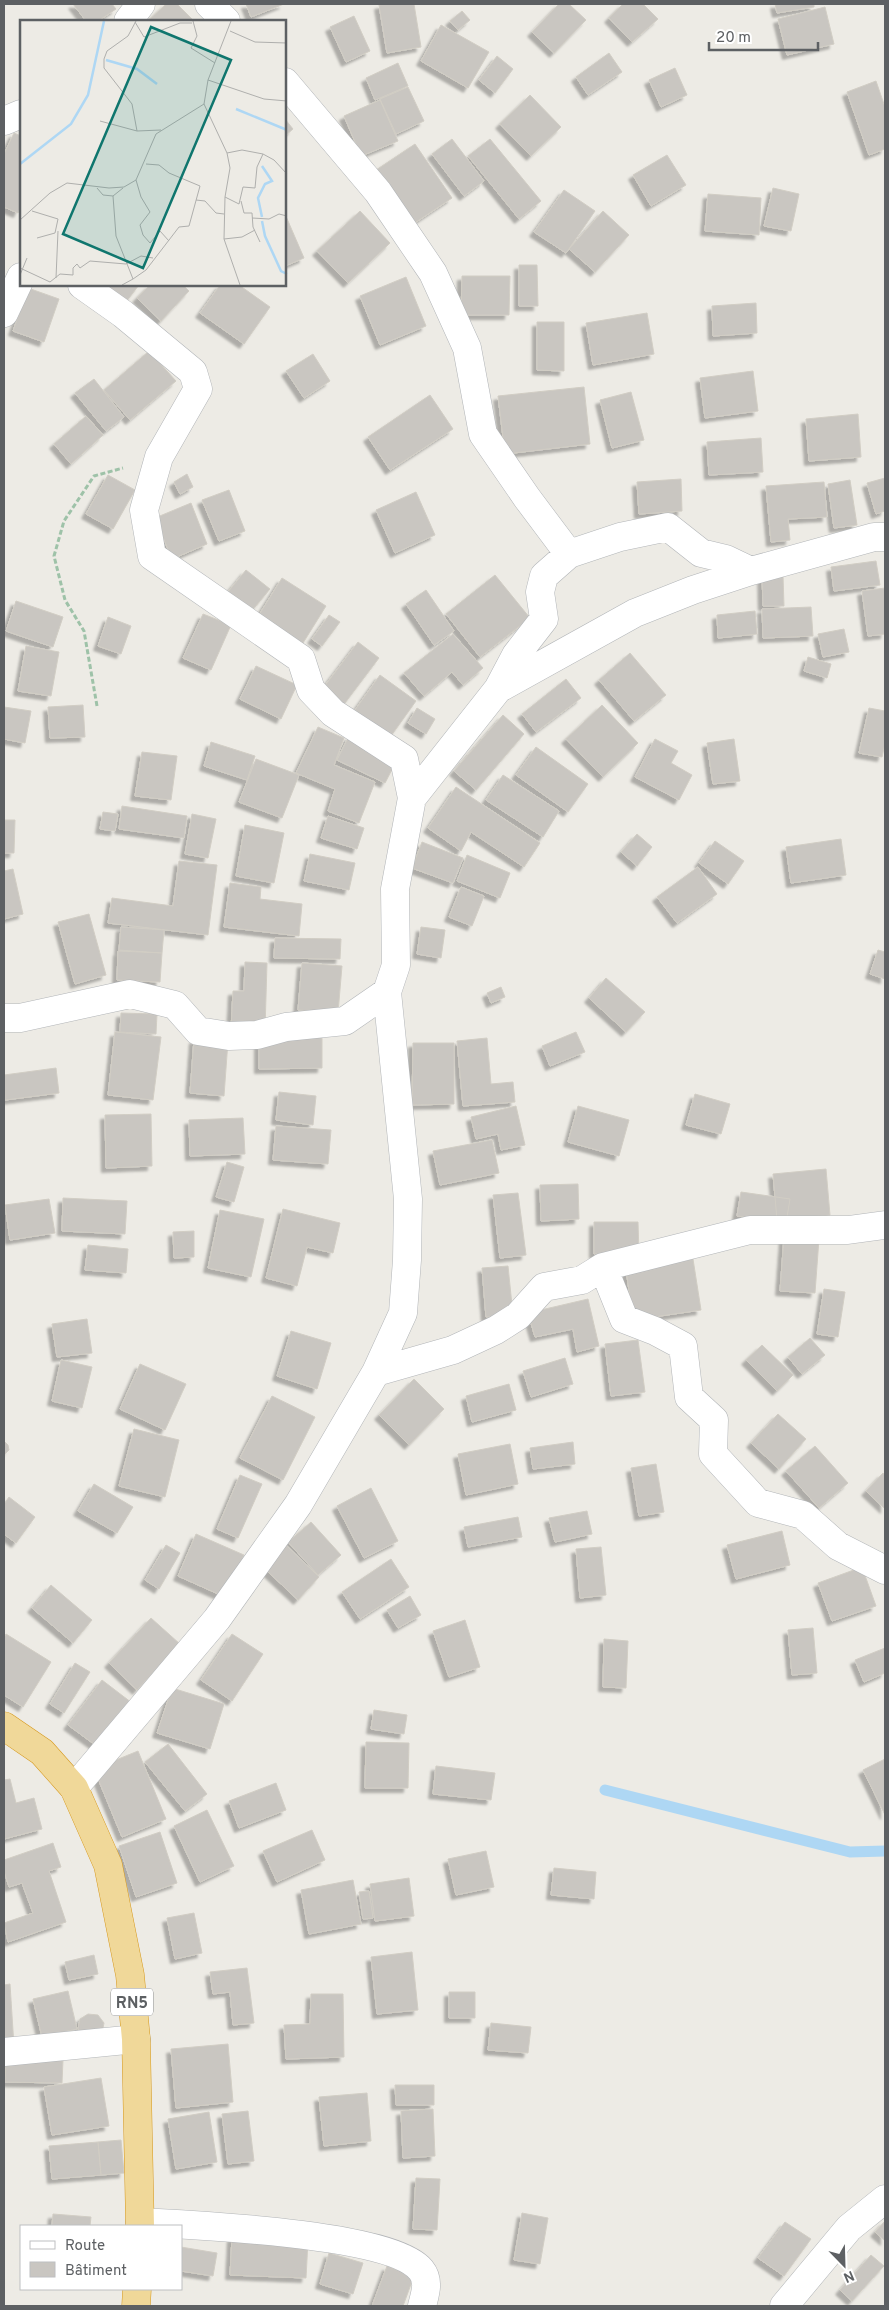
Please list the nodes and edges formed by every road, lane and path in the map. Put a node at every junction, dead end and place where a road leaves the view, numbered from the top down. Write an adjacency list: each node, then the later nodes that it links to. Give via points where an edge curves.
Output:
1 (141, 4): 3 (street)
2 (209, 4): 4 (street)
3 (129, 20)
4 (225, 20)
5 (286, 83): 13 (street, via 378,192 433,273 467,348 483,434)
6 (20, 114): 7 (street)
7 (4, 121)
8 (20, 278): 10 (street)
9 (83, 286): 11 (street, via 193,372 198,389)
10 (4, 313)
11 (159, 457): 16 (path, via 94,476 64,522 54,556 65,600 84,631); 17 (street, via 144,510 152,556 301,659 311,690 333,713 404,759)
12 (885, 537): 14 (street, via 874,537)
13 (569, 554): 14 (street, via 668,527 701,553 726,559); 15 (street, via 544,576 540,592 544,619 516,654)
14 (751, 571): 15 (street, via 635,613)
15 (498, 689): 17 (street)
16 (97, 706)
17 (412, 798): 18 (street, via 395,889 396,965)
18 (387, 992): 19 (street, via 344,1021 286,1028 257,1036 198,1031 175,1005 130,994 20,1018); 22 (street, via 408,1199 407,1260 403,1313)
19 (4, 1018)
20 (885, 1225): 21 (street, via 848,1230 750,1230)
21 (603, 1267): 22 (street, via 582,1280 544,1287 518,1316 453,1350); 23 (street, via 624,1319 683,1346 688,1398 714,1420 713,1454 746,1491 758,1503 804,1515 838,1546)
22 (376, 1372): 25 (street, via 298,1505 217,1619)
23 (885, 1570)
24 (4, 1726): 25 (highway, RN5, via 42,1752)
25 (74, 1788): 26 (highway, RN5, via 108,1865 130,1975)
26 (136, 2039): 27 (street); 29 (highway, RN5)
27 (4, 2052)
28 (885, 2199): 35 (street, via 849,2228)
29 (140, 2224): 30 (street)
30 (153, 2225)
31 (182, 2227): 34 (street, via 326,2238 366,2246 405,2259 421,2270 427,2284)
32 (137, 2290): 33 (highway)
33 (136, 2306)
34 (422, 2306)
35 (784, 2306)

